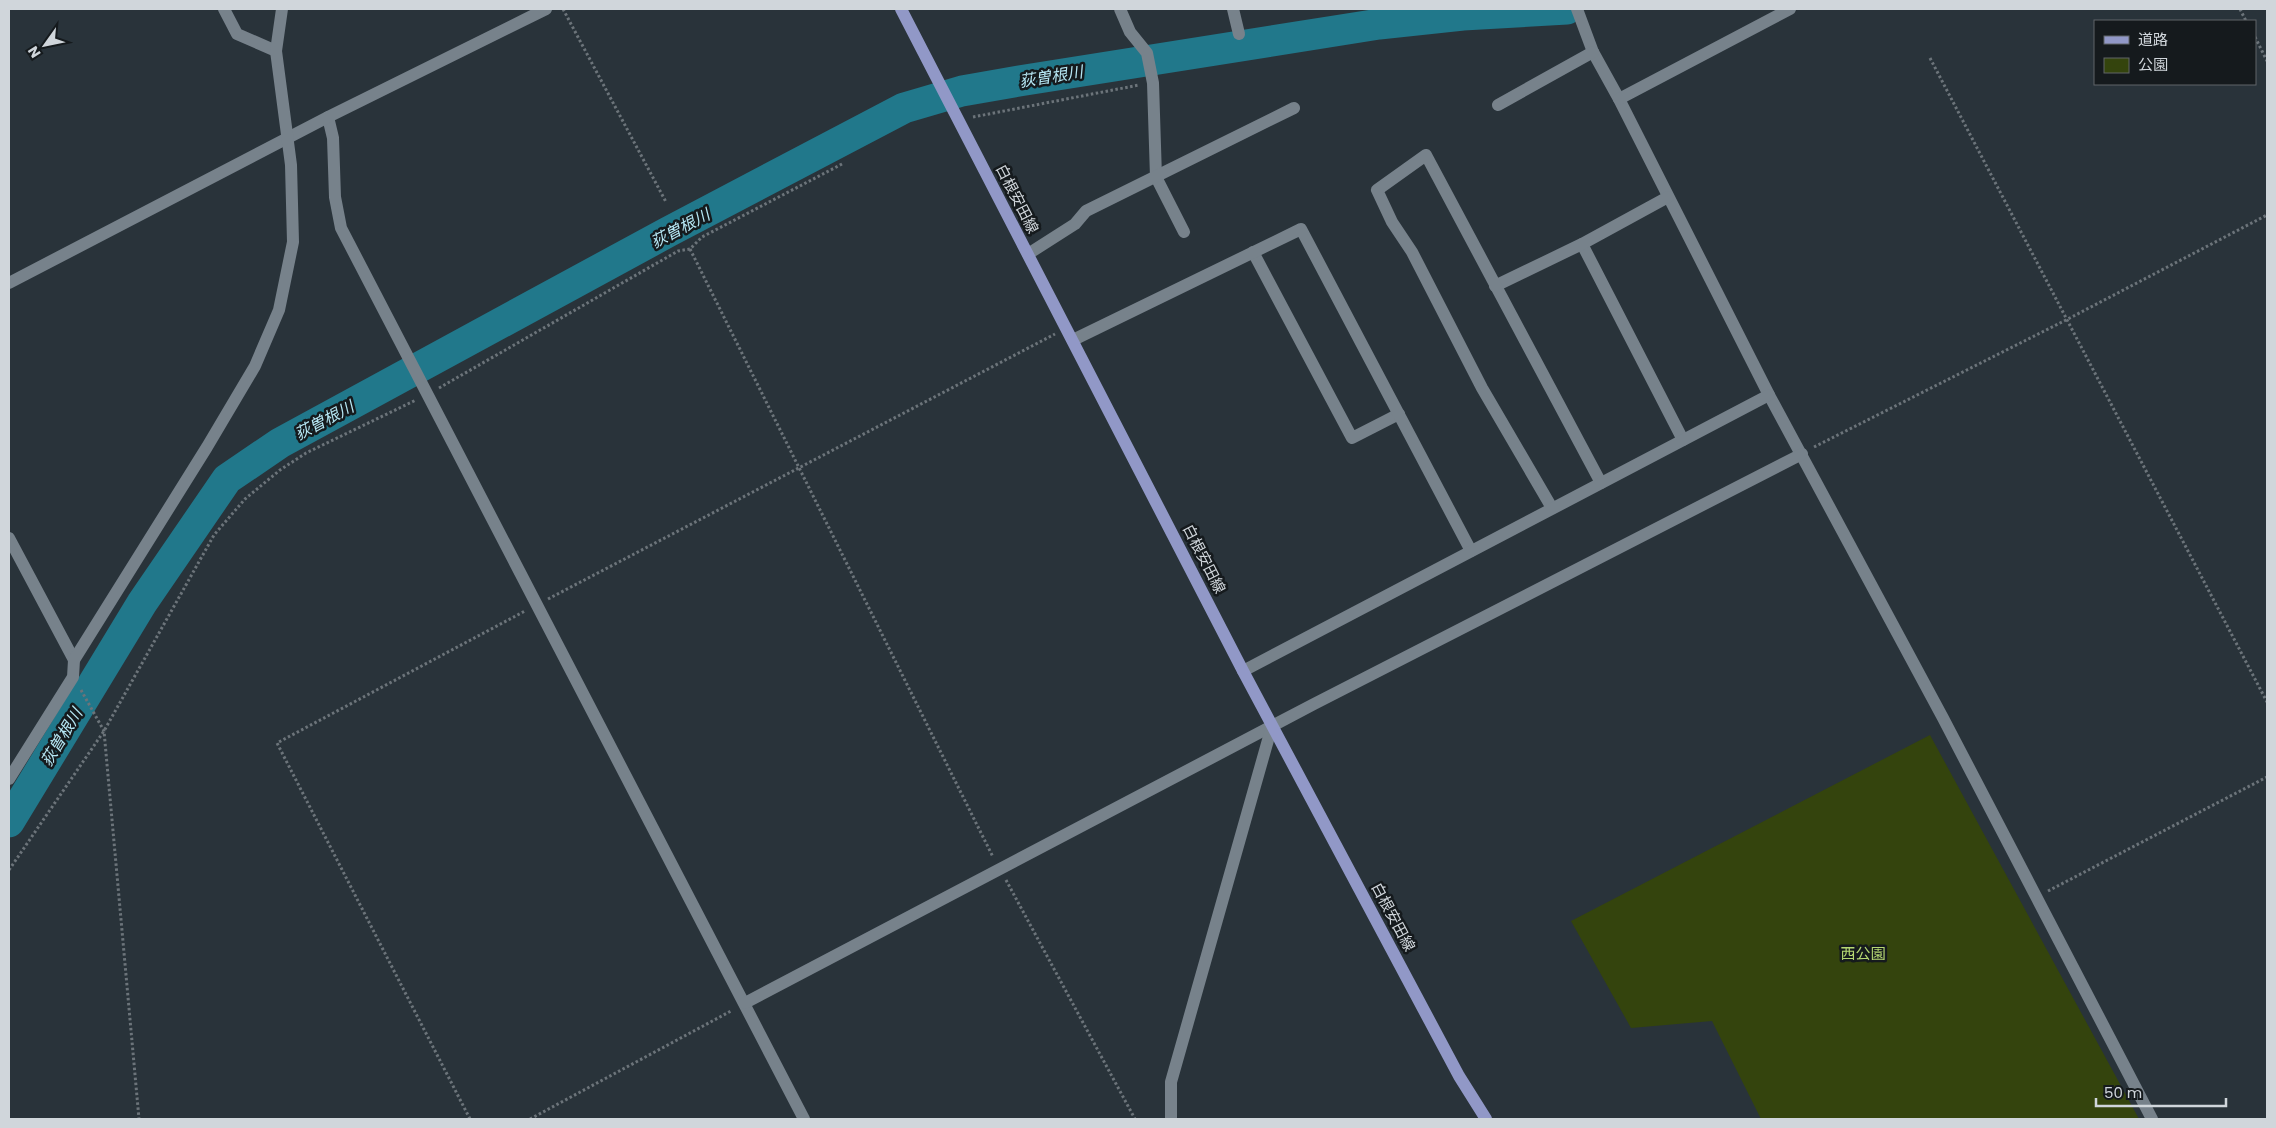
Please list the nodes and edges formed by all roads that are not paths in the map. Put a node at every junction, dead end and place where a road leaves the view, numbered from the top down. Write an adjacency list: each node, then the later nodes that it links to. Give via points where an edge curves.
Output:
1 (224, 9): 10 (street, via 236,34)
2 (282, 9): 10 (street)
3 (546, 9): 15 (street)
4 (901, 9): 22 (main road, 白根安田線)
5 (1120, 9): 17 (street, via 1130,32 1146,53 1153,79)
6 (1233, 9): 9 (street)
7 (1577, 9): 11 (street)
8 (1790, 9): 12 (street)
9 (1239, 34)
10 (276, 50): 16 (street)
11 (1594, 52): 12 (street); 13 (street)
12 (1619, 99): 18 (street)
13 (1498, 105)
14 (1294, 108): 17 (street)
15 (328, 117): 16 (street); 38 (street, via 333,138 335,198 341,228)
16 (286, 139): 23 (street); 34 (street, via 291,165 293,242 279,310 269,337 207,447)
17 (1156, 177): 19 (street); 22 (street, via 1086,211 1075,224)
18 (1668, 197): 20 (street); 26 (street)
19 (1184, 232)
20 (1582, 244): 24 (street); 28 (street)
21 (1253, 252): 25 (street); 27 (street, via 1301,229); 27 (street, via 1352,438)
22 (1028, 254): 25 (main road, 白根安田線)
23 (9, 283)
24 (1495, 286): 30 (street); 31 (street, via 1426,155 1377,190 1482,388)
25 (1073, 340): 35 (main road, 白根安田線)
26 (1769, 395): 28 (street); 29 (street)
27 (1399, 414): 33 (street)
28 (1683, 440): 30 (street)
29 (1802, 454): 36 (street); 42 (street)
30 (1601, 483): 31 (street)
31 (1552, 508): 33 (street)
32 (9, 538): 34 (street)
33 (1471, 551): 35 (street)
34 (74, 660): 37 (street, via 72,677)
35 (1243, 671): 36 (main road, 白根安田線)
36 (1272, 726): 38 (street); 40 (street, via 1172,1082); 41 (main road, 白根安田線, via 1459,1076)
37 (9, 779)
38 (745, 1004): 39 (street)
39 (804, 1119)
40 (1171, 1119)
41 (1486, 1119)
42 (2152, 1119)

